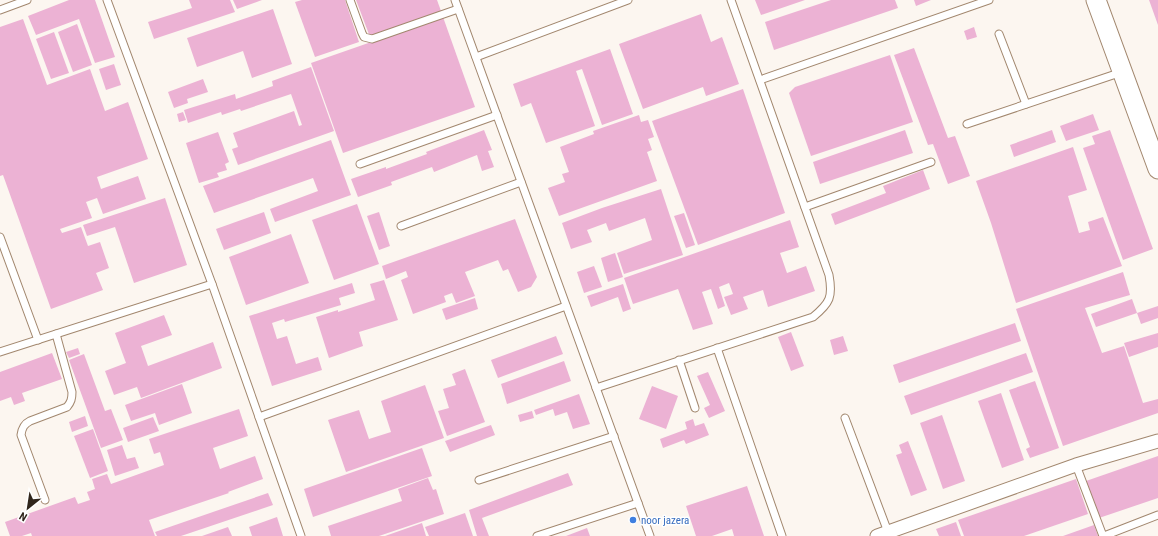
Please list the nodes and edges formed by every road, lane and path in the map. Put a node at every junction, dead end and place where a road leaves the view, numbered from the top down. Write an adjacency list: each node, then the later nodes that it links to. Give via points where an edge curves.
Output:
1 (27, 0): 10 (lane)
2 (107, 0): 25 (lane)
3 (350, 0): 9 (lane, via 362,34 372,39)
4 (455, 0): 9 (lane)
5 (628, 0): 12 (lane)
6 (731, 0): 14 (lane)
7 (989, 0): 14 (lane)
8 (1096, 0): 13 (street)
9 (458, 9): 12 (lane)
10 (0, 10)
11 (999, 34): 15 (lane)
12 (476, 57): 16 (lane)
13 (1122, 72): 15 (lane); 20 (street)
14 (760, 80): 22 (lane)
15 (1026, 104): 17 (lane)
16 (497, 115): 19 (lane); 21 (lane)
17 (966, 124)
18 (931, 162): 22 (lane)
19 (360, 164)
20 (1158, 169)
21 (521, 182): 23 (lane); 26 (lane)
22 (805, 207): 29 (lane, via 829,275 829,299 813,317)
23 (401, 226)
24 (0, 237): 28 (lane)
25 (212, 284): 27 (lane); 34 (lane)
26 (566, 306): 32 (lane); 34 (lane)
27 (56, 334): 28 (lane); 40 (lane, via 72,398 62,410 30,420 25,424 21,435)
28 (38, 340): 30 (lane)
29 (717, 348): 31 (lane); 47 (lane)
30 (0, 352)
31 (679, 360): 32 (lane); 33 (lane)
32 (596, 388): 36 (lane)
33 (695, 408)
34 (259, 417): 44 (lane)
35 (845, 418): 43 (lane)
36 (614, 436): 39 (lane); 41 (lane)
37 (1158, 441): 38 (street)
38 (1076, 466): 43 (street); 48 (lane)
39 (479, 480)
40 (45, 500)
41 (638, 503): 45 (lane); 46 (lane)
42 (1158, 515): 48 (lane)
43 (882, 534)
44 (301, 536)
45 (537, 536)
46 (650, 536)
47 (782, 536)
48 (1103, 536)

